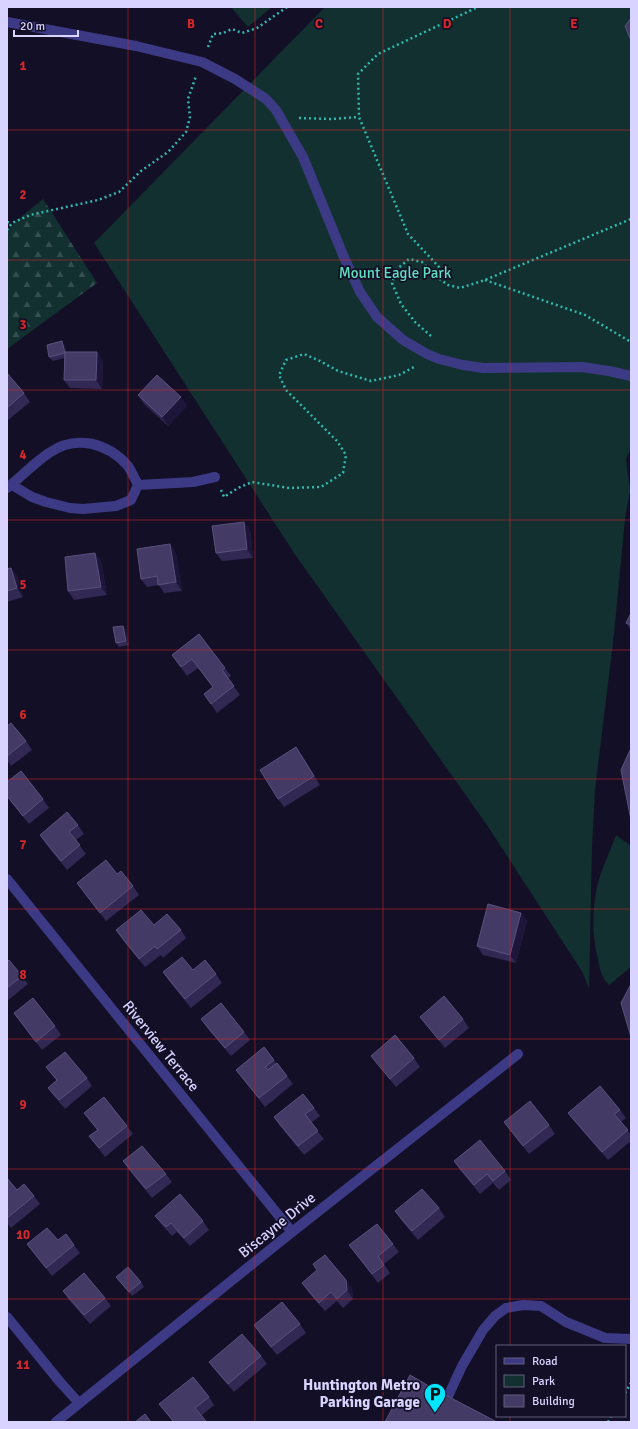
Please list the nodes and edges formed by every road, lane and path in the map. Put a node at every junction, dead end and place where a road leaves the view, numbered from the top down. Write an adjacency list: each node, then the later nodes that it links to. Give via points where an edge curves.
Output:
1 (287, 7): 4 (path, via 257,28 242,33 232,29 213,34)
2 (478, 7): 5 (path, via 378,54 358,74)
3 (7, 22): 4 (street, via 136,46)
4 (202, 62): 6 (street, via 255,90); 9 (path, via 188,98 190,117 186,132 168,152 141,171 119,192 98,200 30,215)
5 (359, 117): 6 (path); 11 (path, via 408,234 440,268)
6 (281, 118): 14 (street, via 302,157 360,292 377,317 404,340)
7 (631, 219): 12 (path)
8 (7, 222): 9 (path)
9 (12, 223): 10 (path)
10 (7, 230)
11 (434, 275): 12 (path, via 448,285 460,288); 14 (path, via 422,262 409,259 397,268 392,282 401,304 415,322 432,337)
12 (485, 280): 13 (path, via 585,315)
13 (631, 342)
14 (427, 354): 15 (street, via 463,365 484,368 582,367); 16 (path, via 419,364 399,375 372,381 338,371 304,354 286,360 279,375 286,390 337,441 346,455 343,473 321,487 289,488 252,482 224,497)
15 (631, 376)
16 (215, 477): 17 (street, via 193,482)
17 (138, 485): 18 (street, via 131,500 116,506 83,509 46,502); 18 (street, via 129,467 115,454 98,444 84,442 68,444 50,452)
18 (9, 487)
19 (7, 879): 21 (street, Riverview Terrace)
20 (518, 1054): 21 (street, Biscayne Drive)
21 (292, 1232): 26 (street, Biscayne Drive)
22 (7, 1317): 26 (street)
23 (631, 1339): 27 (street, via 605,1338 566,1322 541,1306 523,1305 506,1308 483,1330 462,1366)
24 (631, 1382): 25 (path)
25 (626, 1391)
26 (80, 1403): 28 (street, Biscayne Drive)
27 (444, 1405)
28 (56, 1422)

